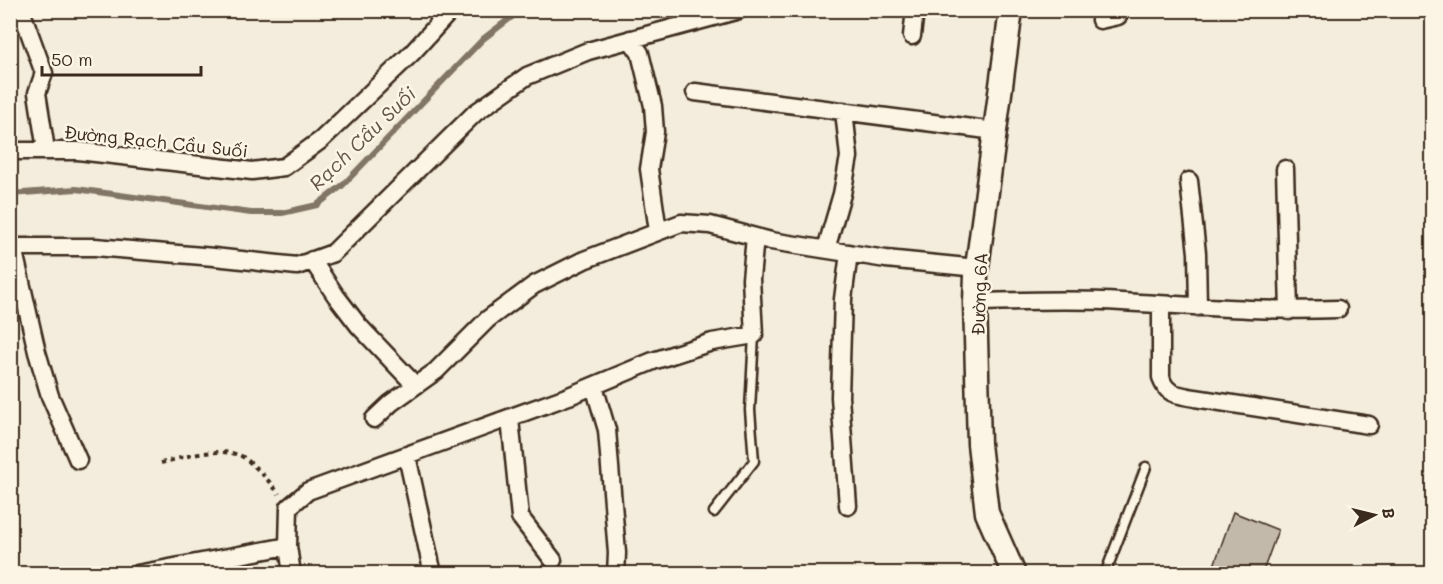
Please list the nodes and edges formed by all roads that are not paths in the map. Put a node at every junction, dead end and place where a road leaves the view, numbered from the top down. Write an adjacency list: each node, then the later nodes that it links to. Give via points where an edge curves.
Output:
1 (21, 10): 13 (street, via 44,73 38,93)
2 (451, 10): 13 (street, Đường Rạch Cầu Suối, via 321,140 284,167 252,171)
3 (739, 10): 9 (street)
4 (915, 10): 8 (street)
5 (1011, 10): 12 (street, Đường 6A)
6 (1120, 10): 7 (street, via 1118,16)
7 (1100, 20)
8 (912, 36)
9 (630, 39): 17 (street, via 640,53 653,106 655,132 650,169); 22 (street, via 527,76 475,113 333,253)
10 (695, 92): 11 (street)
11 (844, 111): 12 (street); 20 (street, via 849,157)
12 (995, 131): 23 (street, Đường 6A)
13 (46, 150): 14 (street, Đường Rạch Cầu Suối)
14 (10, 151)
15 (1285, 169): 28 (street)
16 (1189, 181): 26 (street)
17 (658, 231): 18 (street, via 681,223 710,225); 30 (street, via 534,285 488,319 436,371)
18 (755, 237): 20 (street); 29 (street, via 751,279)
19 (12, 247): 22 (street, via 95,247 297,266); 36 (street, via 50,396)
20 (826, 249): 21 (street)
21 (849, 253): 23 (street); 38 (street, via 843,299 840,397)
22 (312, 261): 30 (street, via 359,326)
23 (977, 268): 24 (street, Đường 6A)
24 (975, 302): 25 (street); 46 (street, Đường 6A, via 979,444 987,513)
25 (1161, 306): 26 (street); 34 (street, via 1161,377 1168,391)
26 (1198, 307): 28 (street)
27 (1338, 309): 28 (street)
28 (1289, 311)
29 (754, 335): 31 (street, via 712,342); 39 (lane, via 750,410 754,461)
30 (415, 385): 32 (street)
31 (594, 386): 33 (street); 45 (street, via 607,430)
32 (374, 419)
33 (510, 419): 35 (street); 41 (street, via 520,517)
34 (1369, 425)
35 (407, 456): 40 (street, via 308,491 289,507); 44 (street)
36 (78, 460)
37 (1146, 467): 47 (lane)
38 (848, 506)
39 (714, 512)
40 (288, 546): 42 (street); 43 (street)
41 (553, 560)
42 (137, 573)
43 (292, 573)
44 (433, 573)
45 (616, 573)
46 (1014, 573)
47 (1105, 573)

